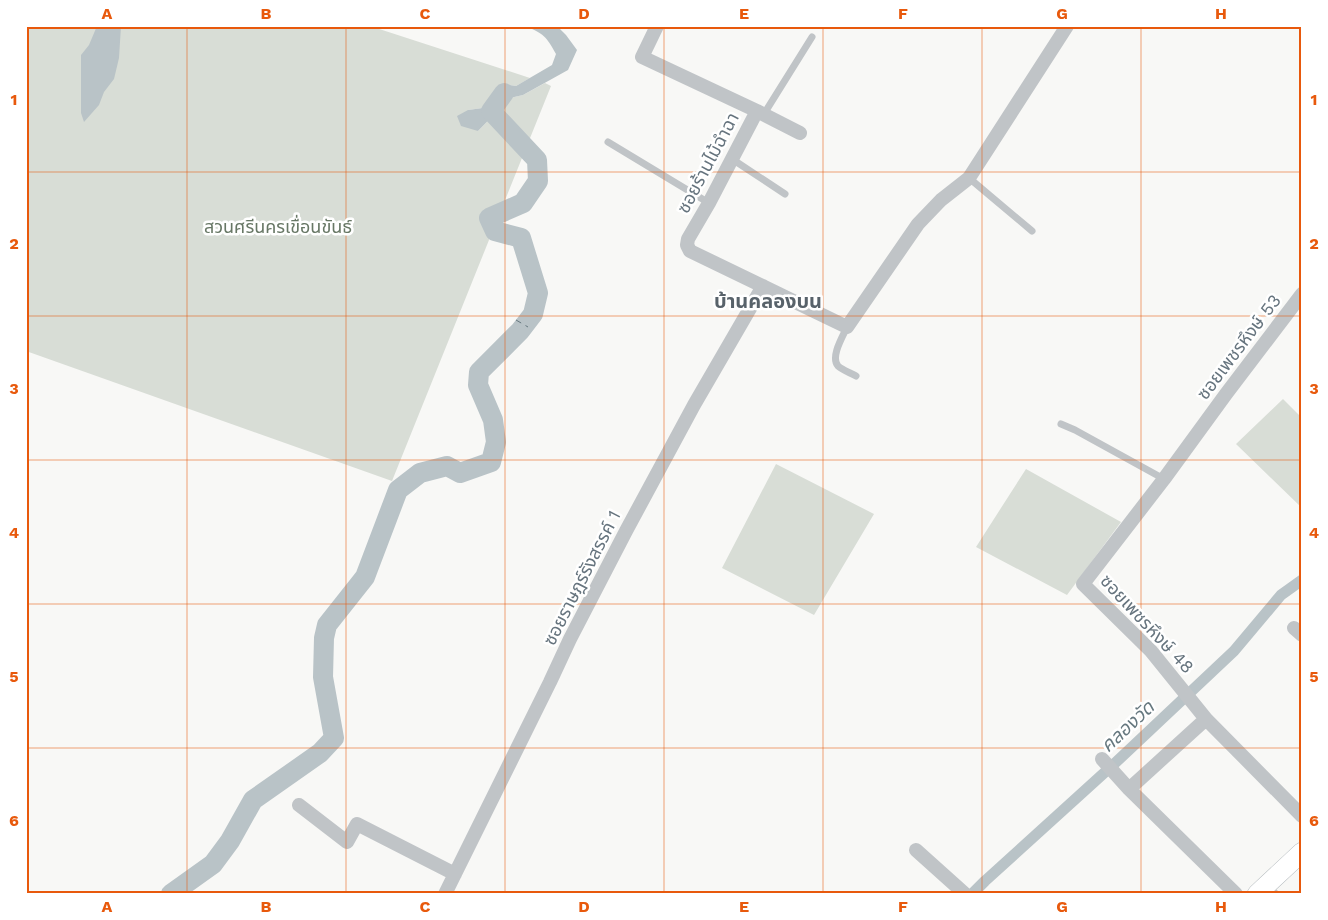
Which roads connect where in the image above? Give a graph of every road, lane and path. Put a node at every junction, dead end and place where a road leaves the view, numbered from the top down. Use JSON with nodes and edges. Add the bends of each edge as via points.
{"nodes":[{"id":1,"x":657,"y":26,"type":"edge"},
{"id":2,"x":1067,"y":26,"type":"edge"},
{"id":3,"x":812,"y":36,"type":"dead end"},
{"id":4,"x":761,"y":113,"type":"junction"},
{"id":5,"x":800,"y":133,"type":"dead end"},
{"id":6,"x":608,"y":142,"type":"dead end"},
{"id":7,"x":732,"y":158,"type":"junction"},
{"id":8,"x":969,"y":178,"type":"junction"},
{"id":9,"x":785,"y":194,"type":"dead end"},
{"id":10,"x":710,"y":203,"type":"junction"},
{"id":11,"x":1032,"y":231,"type":"dead end"},
{"id":12,"x":763,"y":286,"type":"junction"},
{"id":13,"x":1302,"y":294,"type":"edge"},
{"id":14,"x":847,"y":327,"type":"junction"},
{"id":15,"x":856,"y":376,"type":"dead end"},
{"id":16,"x":1206,"y":422,"type":"joint"},
{"id":17,"x":1061,"y":424,"type":"dead end"},
{"id":18,"x":1164,"y":479,"type":"junction"},
{"id":19,"x":1206,"y":719,"type":"junction"},
{"id":20,"x":1102,"y":759,"type":"dead end"},
{"id":21,"x":1128,"y":788,"type":"junction"},
{"id":22,"x":299,"y":805,"type":"dead end"},
{"id":23,"x":1302,"y":816,"type":"edge"},
{"id":24,"x":916,"y":850,"type":"dead end"},
{"id":25,"x":1302,"y":852,"type":"edge"},
{"id":26,"x":455,"y":874,"type":"junction"},
{"id":27,"x":961,"y":891,"type":"edge"},
{"id":28,"x":1267,"y":891,"type":"edge"},
{"id":29,"x":445,"y":894,"type":"edge"},
{"id":30,"x":1236,"y":894,"type":"edge"}],
"edges":[{"from":1,"to":4,"type":"street","name":"ซอยร้านไม้ฉำฉา","via":[[642,57]]},
{"from":2,"to":8,"type":"street"},
{"from":3,"to":4,"type":"lane"},
{"from":4,"to":5,"type":"street"},
{"from":4,"to":7,"type":"street","name":"ซอยร้านไม้ฉำฉา"},
{"from":6,"to":10,"type":"lane"},
{"from":7,"to":9,"type":"lane"},
{"from":7,"to":10,"type":"street","name":"ซอยร้านไม้ฉำฉา"},
{"from":8,"to":11,"type":"lane"},
{"from":8,"to":14,"type":"street","via":[[918,224]]},
{"from":10,"to":12,"type":"street","name":"ซอยร้านไม้ฉำฉา","via":[[688,239],[690,251]]},
{"from":12,"to":14,"type":"street"},
{"from":12,"to":26,"type":"street","name":"ซอยราษฎร์รังสรรค์ 1","via":[[622,539]]},
{"from":13,"to":16,"type":"street","name":"ซอยเพชรหึงษ์ 53"},
{"from":14,"to":15,"type":"lane","via":[[835,359],[838,366]]},
{"from":16,"to":18,"type":"street","name":"ซอยเพชรหึงษ์ 48"},
{"from":17,"to":18,"type":"lane"},
{"from":18,"to":19,"type":"street","name":"ซอยเพชรหึงษ์ 48","via":[[1083,584],[1151,651]]},
{"from":19,"to":21,"type":"street"},
{"from":19,"to":23,"type":"street","name":"ซอยเพชรหึงษ์ 48"},
{"from":20,"to":21,"type":"street"},
{"from":21,"to":30,"type":"street"},
{"from":22,"to":26,"type":"street","via":[[347,842],[357,824]]},
{"from":24,"to":27,"type":"street"},
{"from":25,"to":28,"type":"main road"},
{"from":26,"to":29,"type":"street","name":"ซอยราษฎร์รังสรรค์ 1"}]}
